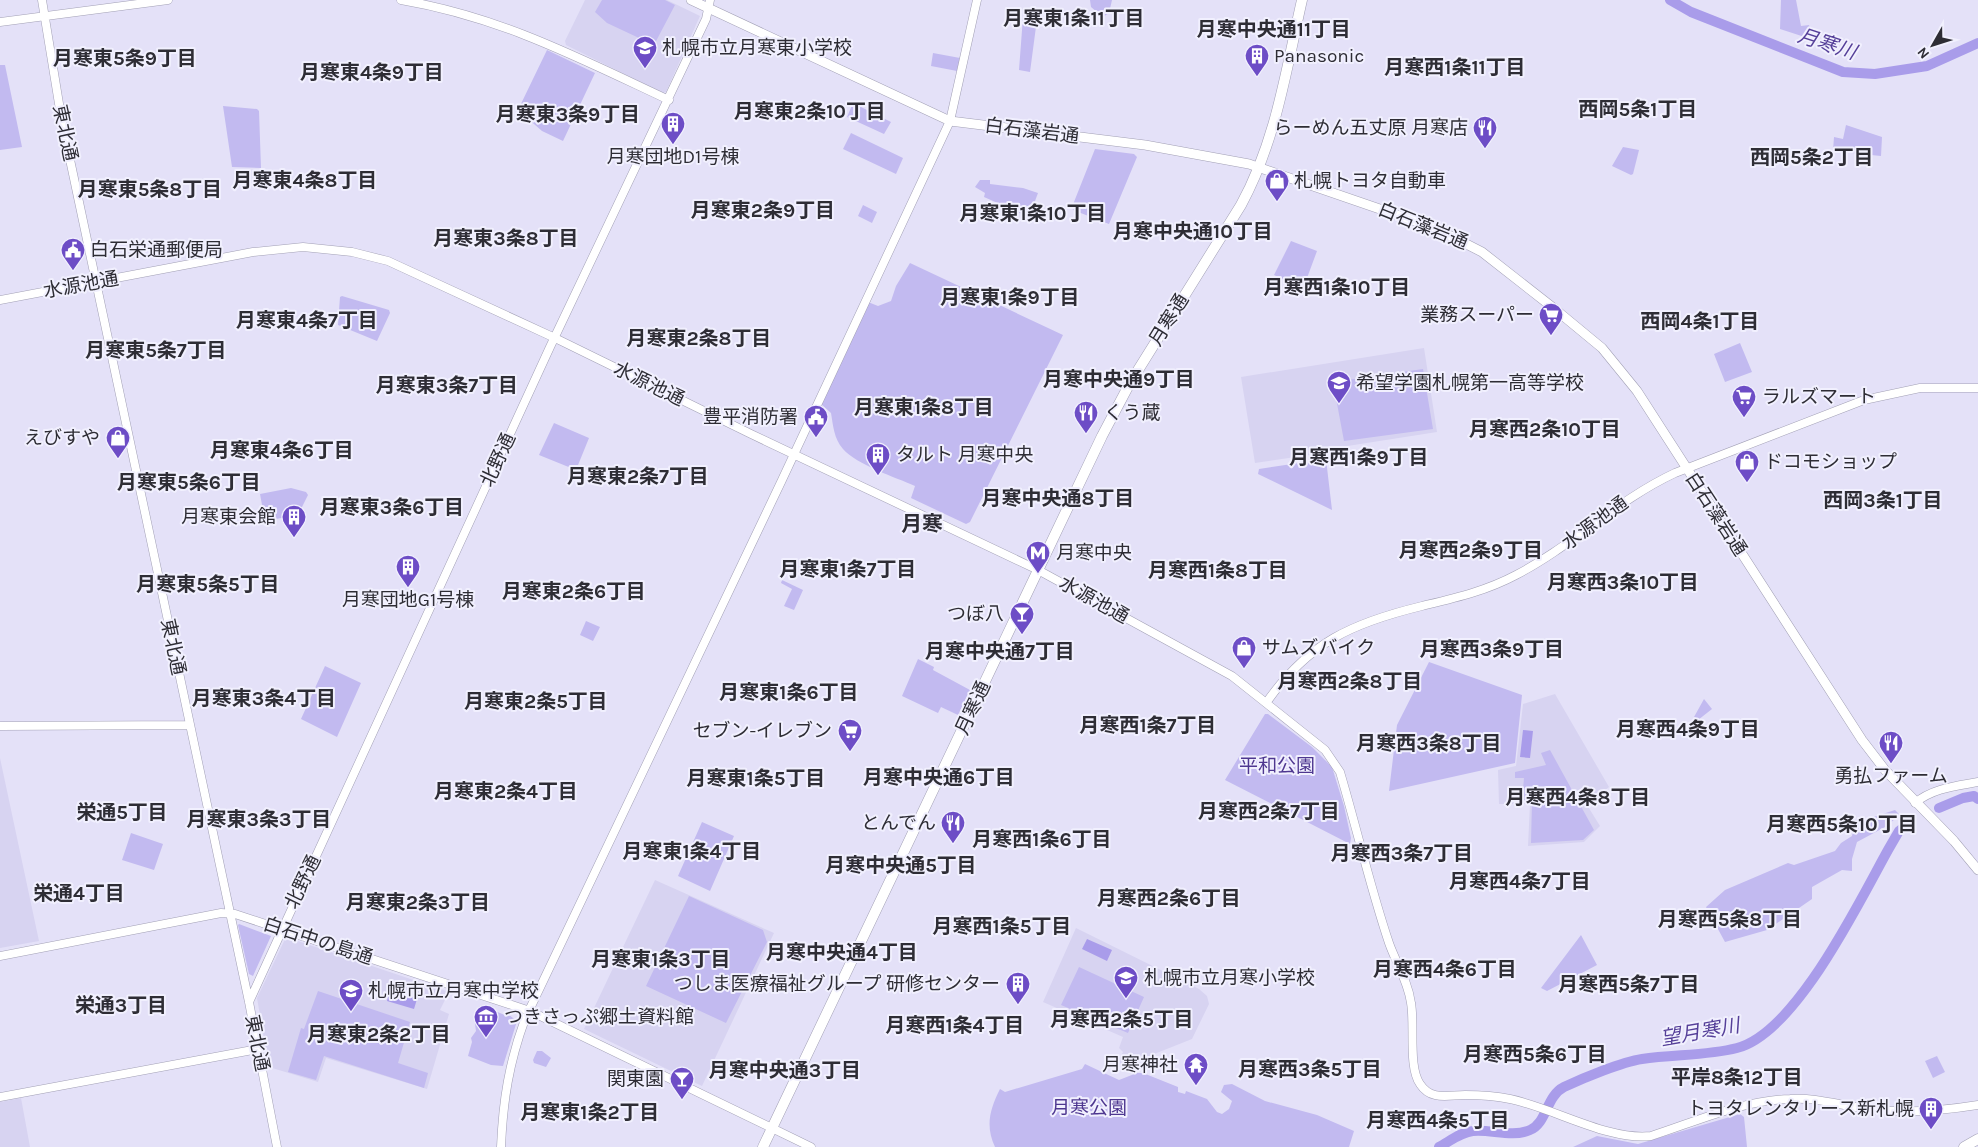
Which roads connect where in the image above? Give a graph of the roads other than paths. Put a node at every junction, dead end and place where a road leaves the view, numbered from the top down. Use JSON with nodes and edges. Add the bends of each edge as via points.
{"nodes":[{"id":1,"x":42,"y":0,"type":"edge"},
{"id":2,"x":168,"y":0,"type":"edge"},
{"id":3,"x":401,"y":0,"type":"edge"},
{"id":4,"x":690,"y":0,"type":"edge"},
{"id":5,"x":977,"y":0,"type":"edge"},
{"id":6,"x":1302,"y":0,"type":"edge"},
{"id":7,"x":710,"y":4,"type":"edge"},
{"id":8,"x":45,"y":18,"type":"junction"},
{"id":9,"x":0,"y":22,"type":"edge"},
{"id":10,"x":669,"y":100,"type":"junction"},
{"id":11,"x":950,"y":121,"type":"junction"},
{"id":12,"x":1260,"y":167,"type":"junction"},
{"id":13,"x":96,"y":282,"type":"junction"},
{"id":14,"x":0,"y":300,"type":"edge"},
{"id":15,"x":555,"y":338,"type":"junction"},
{"id":16,"x":1978,"y":388,"type":"edge"},
{"id":17,"x":794,"y":454,"type":"junction"},
{"id":18,"x":1686,"y":468,"type":"junction"},
{"id":19,"x":1038,"y":570,"type":"junction"},
{"id":20,"x":1266,"y":703,"type":"junction"},
{"id":21,"x":190,"y":724,"type":"junction"},
{"id":22,"x":0,"y":726,"type":"edge"},
{"id":23,"x":1978,"y":782,"type":"edge"},
{"id":24,"x":1915,"y":803,"type":"junction"},
{"id":25,"x":1978,"y":870,"type":"edge"},
{"id":26,"x":228,"y":913,"type":"junction"},
{"id":27,"x":281,"y":928,"type":"junction"},
{"id":28,"x":3,"y":956,"type":"edge"},
{"id":29,"x":249,"y":1002,"type":"junction"},
{"id":30,"x":530,"y":1011,"type":"junction"},
{"id":31,"x":258,"y":1049,"type":"junction"},
{"id":32,"x":0,"y":1097,"type":"edge"},
{"id":33,"x":1978,"y":1105,"type":"edge"},
{"id":34,"x":772,"y":1128,"type":"junction"},
{"id":35,"x":1978,"y":1139,"type":"edge"},
{"id":36,"x":277,"y":1147,"type":"edge"},
{"id":37,"x":501,"y":1147,"type":"edge"},
{"id":38,"x":763,"y":1147,"type":"edge"},
{"id":39,"x":811,"y":1147,"type":"edge"},
{"id":40,"x":1964,"y":1147,"type":"edge"}],
"edges":[{"from":1,"to":8,"type":"street","name":"東北通"},
{"from":2,"to":8,"type":"street"},
{"from":3,"to":10,"type":"street","via":[[463,13],[522,32]]},
{"from":4,"to":7,"type":"main road","name":"白石藻岩通"},
{"from":5,"to":11,"type":"street"},
{"from":6,"to":12,"type":"main road","name":"月寒通","via":[[1274,126]]},
{"from":7,"to":10,"type":"street","name":"北野通"},
{"from":7,"to":11,"type":"main road","name":"白石藻岩通"},
{"from":8,"to":9,"type":"street"},
{"from":8,"to":13,"type":"street","name":"東北通","via":[[56,89]]},
{"from":10,"to":15,"type":"street","name":"北野通"},
{"from":11,"to":12,"type":"main road","name":"白石藻岩通","via":[[1145,145]]},
{"from":11,"to":17,"type":"street"},
{"from":12,"to":18,"type":"main road","name":"白石藻岩通","via":[[1435,228],[1482,252],[1602,348],[1637,391]]},
{"from":12,"to":19,"type":"main road","name":"月寒通","via":[[1130,383]]},
{"from":13,"to":14,"type":"street","name":"水源池通"},
{"from":13,"to":15,"type":"street","name":"水源池通","via":[[253,252],[302,247],[345,251],[404,268]]},
{"from":13,"to":21,"type":"street","name":"東北通"},
{"from":15,"to":17,"type":"street","name":"水源池通"},
{"from":15,"to":27,"type":"street","name":"北野通"},
{"from":16,"to":18,"type":"street","name":"水源池通","via":[[1932,387],[1894,392]]},
{"from":17,"to":19,"type":"street","name":"水源池通"},
{"from":17,"to":30,"type":"street"},
{"from":18,"to":20,"type":"street","name":"水源池通","via":[[1651,484],[1559,550],[1496,585],[1394,613],[1335,636],[1305,657]]},
{"from":18,"to":24,"type":"main road","name":"白石藻岩通","via":[[1846,718]]},
{"from":19,"to":20,"type":"street","name":"水源池通","via":[[1232,676]]},
{"from":19,"to":34,"type":"main road","name":"月寒通"},
{"from":20,"to":33,"type":"street","via":[[1325,750],[1340,772],[1390,943],[1412,1004],[1415,1076],[1430,1094],[1509,1099],[1638,1138],[1788,1098],[1910,1112],[1935,1112]]},
{"from":21,"to":22,"type":"street"},
{"from":21,"to":26,"type":"street","name":"東北通"},
{"from":23,"to":24,"type":"street","via":[[1944,789]]},
{"from":24,"to":25,"type":"main road","name":"白石藻岩通"},
{"from":26,"to":27,"type":"street","name":"白石中の島通"},
{"from":26,"to":28,"type":"street","name":"白石中の島通"},
{"from":26,"to":29,"type":"street","name":"東北通"},
{"from":27,"to":29,"type":"street","name":"北野通"},
{"from":27,"to":30,"type":"street","name":"白石中の島通"},
{"from":29,"to":31,"type":"street","name":"東北通"},
{"from":30,"to":34,"type":"street","name":"白石中の島通"},
{"from":30,"to":37,"type":"street","via":[[512,1053],[503,1101]]},
{"from":31,"to":32,"type":"street"},
{"from":31,"to":36,"type":"street","name":"東北通"},
{"from":34,"to":38,"type":"main road","name":"月寒通"},
{"from":34,"to":39,"type":"street","name":"白石中の島通"},
{"from":35,"to":40,"type":"main road"}]}
